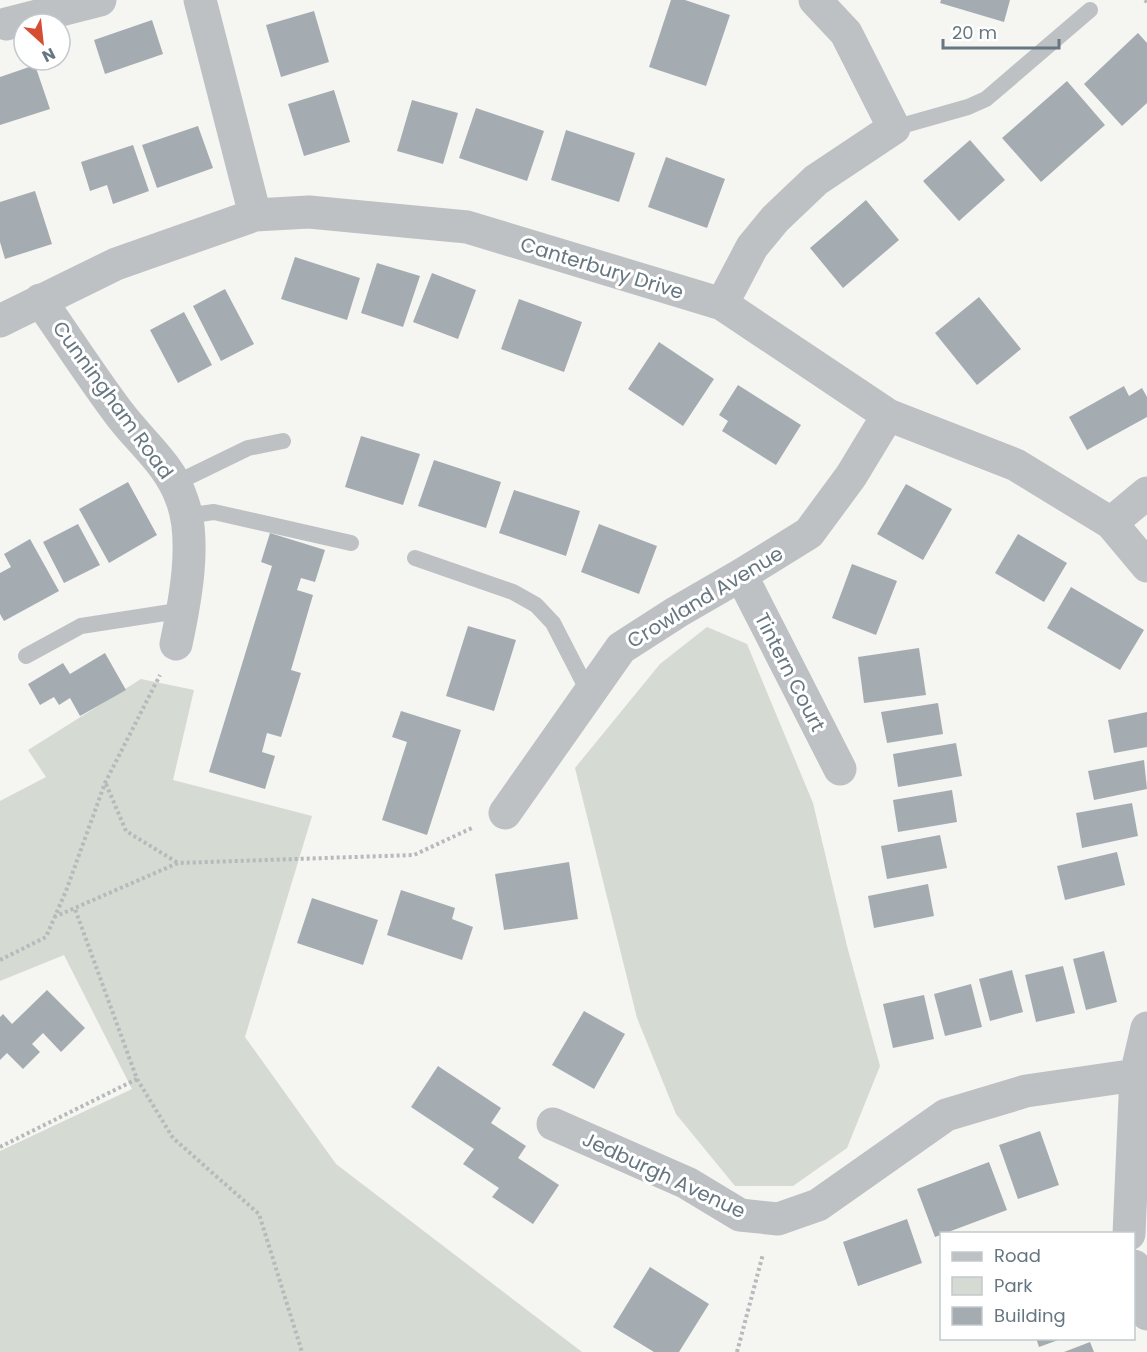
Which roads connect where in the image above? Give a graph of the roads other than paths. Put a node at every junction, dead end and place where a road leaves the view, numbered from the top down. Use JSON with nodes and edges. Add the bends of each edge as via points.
{"nodes":[{"id":1,"x":100,"y":0,"type":"edge"},
{"id":2,"x":200,"y":0,"type":"edge"},
{"id":3,"x":815,"y":0,"type":"edge"},
{"id":4,"x":1089,"y":10,"type":"dead end"},
{"id":5,"x":6,"y":24,"type":"dead end"},
{"id":6,"x":894,"y":128,"type":"junction"},
{"id":7,"x":255,"y":215,"type":"junction"},
{"id":8,"x":40,"y":300,"type":"junction"},
{"id":9,"x":722,"y":304,"type":"junction"},
{"id":10,"x":0,"y":321,"type":"edge"},
{"id":11,"x":888,"y":415,"type":"junction"},
{"id":12,"x":283,"y":441,"type":"dead end"},
{"id":13,"x":174,"y":484,"type":"junction"},
{"id":14,"x":1147,"y":493,"type":"edge"},
{"id":15,"x":185,"y":516,"type":"junction"},
{"id":16,"x":1112,"y":523,"type":"junction"},
{"id":17,"x":351,"y":543,"type":"dead end"},
{"id":18,"x":415,"y":558,"type":"dead end"},
{"id":19,"x":1147,"y":567,"type":"edge"},
{"id":20,"x":741,"y":575,"type":"junction"},
{"id":21,"x":184,"y":610,"type":"junction"},
{"id":22,"x":176,"y":644,"type":"road end"},
{"id":23,"x":26,"y":656,"type":"dead end"},
{"id":24,"x":589,"y":693,"type":"junction"},
{"id":25,"x":840,"y":770,"type":"dead end"},
{"id":26,"x":504,"y":813,"type":"road end"},
{"id":27,"x":1147,"y":1028,"type":"edge"},
{"id":28,"x":1136,"y":1075,"type":"junction"},
{"id":29,"x":554,"y":1124,"type":"dead end"},
{"id":30,"x":1129,"y":1232,"type":"edge"},
{"id":31,"x":1139,"y":1274,"type":"edge"},
{"id":32,"x":1147,"y":1314,"type":"edge"}],
"edges":[{"from":1,"to":5,"type":"street"},
{"from":2,"to":7,"type":"street"},
{"from":3,"to":6,"type":"street","via":[[846,33]]},
{"from":4,"to":6,"type":"lane","via":[[986,99]]},
{"from":6,"to":9,"type":"street","via":[[816,180],[775,219],[752,247]]},
{"from":7,"to":8,"type":"street","name":"Canterbury Drive","via":[[116,264]]},
{"from":7,"to":9,"type":"street","name":"Canterbury Drive","via":[[309,212],[467,227]]},
{"from":8,"to":10,"type":"street","name":"Canterbury Drive"},
{"from":8,"to":13,"type":"street","name":"Cunningham Road","via":[[120,414],[165,466]]},
{"from":9,"to":11,"type":"street","name":"Canterbury Drive"},
{"from":11,"to":16,"type":"street","name":"Canterbury Drive","via":[[1016,465]]},
{"from":11,"to":20,"type":"street","name":"Crowland Avenue","via":[[851,476],[809,533]]},
{"from":12,"to":13,"type":"lane","via":[[248,448]]},
{"from":13,"to":15,"type":"street","name":"Cunningham Road","via":[[183,500]]},
{"from":14,"to":16,"type":"street"},
{"from":15,"to":17,"type":"lane","via":[[214,512]]},
{"from":15,"to":21,"type":"street","name":"Cunningham Road","via":[[190,541]]},
{"from":16,"to":19,"type":"street","name":"Canterbury Drive"},
{"from":18,"to":24,"type":"lane","via":[[513,592],[536,605],[553,624]]},
{"from":20,"to":24,"type":"street","name":"Crowland Avenue","via":[[621,648]]},
{"from":20,"to":25,"type":"street","name":"Tintern Court"},
{"from":21,"to":22,"type":"street","name":"Cunningham Road"},
{"from":21,"to":23,"type":"lane","via":[[81,626]]},
{"from":24,"to":26,"type":"street","name":"Crowland Avenue"},
{"from":27,"to":28,"type":"street"},
{"from":28,"to":29,"type":"street","name":"Jedburgh Avenue","via":[[1026,1091],[946,1115],[818,1205],[778,1218],[740,1215],[687,1183]]},
{"from":28,"to":30,"type":"street"},
{"from":31,"to":32,"type":"street"}]}
